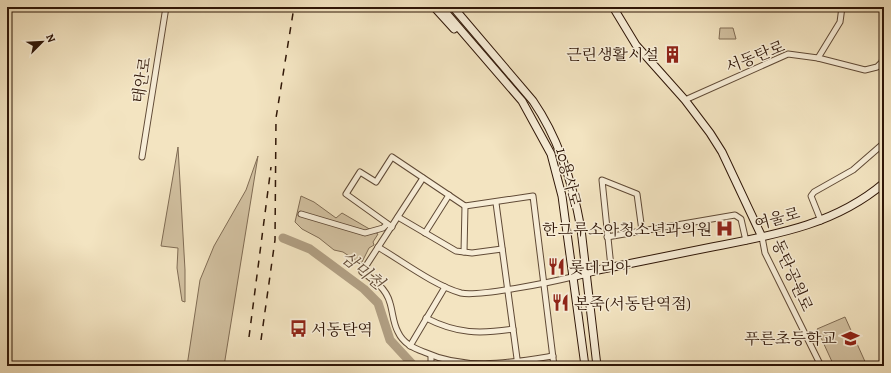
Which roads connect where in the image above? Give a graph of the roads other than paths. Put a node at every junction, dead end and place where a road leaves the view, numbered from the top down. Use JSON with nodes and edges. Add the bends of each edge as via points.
{"nodes":[{"id":1,"x":166,"y":7,"type":"edge"},
{"id":2,"x":434,"y":7,"type":"edge"},
{"id":3,"x":441,"y":7,"type":"edge"},
{"id":4,"x":446,"y":7,"type":"edge"},
{"id":5,"x":453,"y":7,"type":"edge"},
{"id":6,"x":613,"y":7,"type":"edge"},
{"id":7,"x":842,"y":7,"type":"edge"},
{"id":8,"x":486,"y":47,"type":"junction"},
{"id":9,"x":884,"y":51,"type":"edge"},
{"id":10,"x":479,"y":53,"type":"junction"},
{"id":11,"x":818,"y":58,"type":"junction"},
{"id":12,"x":883,"y":63,"type":"edge"},
{"id":13,"x":685,"y":100,"type":"junction"},
{"id":14,"x":884,"y":143,"type":"edge"},
{"id":15,"x":142,"y":157,"type":"dead end"},
{"id":16,"x":423,"y":178,"type":"junction"},
{"id":17,"x":884,"y":183,"type":"edge"},
{"id":18,"x":449,"y":195,"type":"junction"},
{"id":19,"x":496,"y":203,"type":"junction"},
{"id":20,"x":465,"y":206,"type":"junction"},
{"id":21,"x":301,"y":214,"type":"dead end"},
{"id":22,"x":398,"y":217,"type":"junction"},
{"id":23,"x":821,"y":221,"type":"junction"},
{"id":24,"x":390,"y":225,"type":"junction"},
{"id":25,"x":642,"y":231,"type":"junction"},
{"id":26,"x":425,"y":233,"type":"junction"},
{"id":27,"x":607,"y":236,"type":"junction"},
{"id":28,"x":762,"y":237,"type":"junction"},
{"id":29,"x":746,"y":240,"type":"junction"},
{"id":30,"x":378,"y":247,"type":"junction"},
{"id":31,"x":502,"y":249,"type":"junction"},
{"id":32,"x":464,"y":252,"type":"junction"},
{"id":33,"x":611,"y":267,"type":"junction"},
{"id":34,"x":586,"y":273,"type":"junction"},
{"id":35,"x":572,"y":276,"type":"junction"},
{"id":36,"x":543,"y":282,"type":"junction"},
{"id":37,"x":445,"y":287,"type":"junction"},
{"id":38,"x":508,"y":288,"type":"junction"},
{"id":39,"x":426,"y":318,"type":"junction"},
{"id":40,"x":513,"y":329,"type":"junction"},
{"id":41,"x":410,"y":346,"type":"junction"},
{"id":42,"x":431,"y":356,"type":"junction"},
{"id":43,"x":553,"y":356,"type":"junction"},
{"id":44,"x":518,"y":364,"type":"edge"},
{"id":45,"x":431,"y":366,"type":"edge"},
{"id":46,"x":554,"y":366,"type":"edge"},
{"id":47,"x":585,"y":366,"type":"edge"},
{"id":48,"x":598,"y":366,"type":"edge"},
{"id":49,"x":821,"y":366,"type":"edge"}],
"edges":[{"from":1,"to":15,"type":"street","name":"태안로"},
{"from":2,"to":10,"type":"street"},
{"from":3,"to":10,"type":"street","name":"10용사로"},
{"from":4,"to":8,"type":"street","name":"10용사로","via":[[476,40]]},
{"from":5,"to":8,"type":"street","name":"10용사로"},
{"from":6,"to":13,"type":"street","via":[[636,45]]},
{"from":7,"to":11,"type":"street","via":[[840,22]]},
{"from":8,"to":34,"type":"street","name":"10용사로","via":[[533,101],[552,132],[578,208]]},
{"from":9,"to":12,"type":"street"},
{"from":10,"to":35,"type":"street","name":"10용사로","via":[[522,102],[551,154],[562,196]]},
{"from":11,"to":12,"type":"street","name":"서동탄로","via":[[865,70]]},
{"from":11,"to":13,"type":"street","name":"서동탄로","via":[[788,54]]},
{"from":13,"to":28,"type":"street","via":[[722,152]]},
{"from":14,"to":23,"type":"street","via":[[853,170],[814,192],[811,196]]},
{"from":16,"to":18,"type":"street"},
{"from":16,"to":22,"type":"street"},
{"from":16,"to":24,"type":"street","via":[[392,157],[376,182],[360,172],[346,194]]},
{"from":17,"to":23,"type":"street","name":"여울로","via":[[854,206]]},
{"from":18,"to":20,"type":"street"},
{"from":18,"to":26,"type":"street"},
{"from":19,"to":20,"type":"street"},
{"from":19,"to":31,"type":"street"},
{"from":19,"to":36,"type":"street","via":[[533,196]]},
{"from":20,"to":32,"type":"street"},
{"from":21,"to":24,"type":"street","via":[[365,232]]},
{"from":22,"to":24,"type":"street"},
{"from":22,"to":26,"type":"street"},
{"from":23,"to":28,"type":"street","name":"여울로"},
{"from":24,"to":30,"type":"street"},
{"from":25,"to":27,"type":"street"},
{"from":25,"to":27,"type":"street","via":[[638,194],[602,180]]},
{"from":25,"to":29,"type":"street","via":[[734,215],[741,219]]},
{"from":26,"to":32,"type":"street"},
{"from":27,"to":33,"type":"street"},
{"from":28,"to":29,"type":"street","name":"여울로"},
{"from":28,"to":49,"type":"street","name":"동탄공원로","via":[[765,253]]},
{"from":29,"to":33,"type":"street","name":"여울로"},
{"from":30,"to":37,"type":"street"},
{"from":30,"to":41,"type":"street","via":[[362,272],[383,288],[391,304],[397,332]]},
{"from":31,"to":32,"type":"street"},
{"from":31,"to":38,"type":"street"},
{"from":33,"to":34,"type":"street","name":"여울로"},
{"from":34,"to":35,"type":"street","name":"여울로"},
{"from":34,"to":48,"type":"street","name":"10용사로"},
{"from":35,"to":36,"type":"street"},
{"from":35,"to":47,"type":"street","name":"10용사로"},
{"from":36,"to":38,"type":"street"},
{"from":36,"to":43,"type":"street"},
{"from":37,"to":38,"type":"street","via":[[470,294]]},
{"from":37,"to":39,"type":"street"},
{"from":38,"to":40,"type":"street"},
{"from":39,"to":40,"type":"street","via":[[437,324],[484,333]]},
{"from":39,"to":41,"type":"street"},
{"from":40,"to":44,"type":"street"},
{"from":41,"to":42,"type":"street"},
{"from":42,"to":44,"type":"street","via":[[457,363]]},
{"from":42,"to":45,"type":"street"},
{"from":43,"to":44,"type":"street"},
{"from":43,"to":46,"type":"street"}]}
